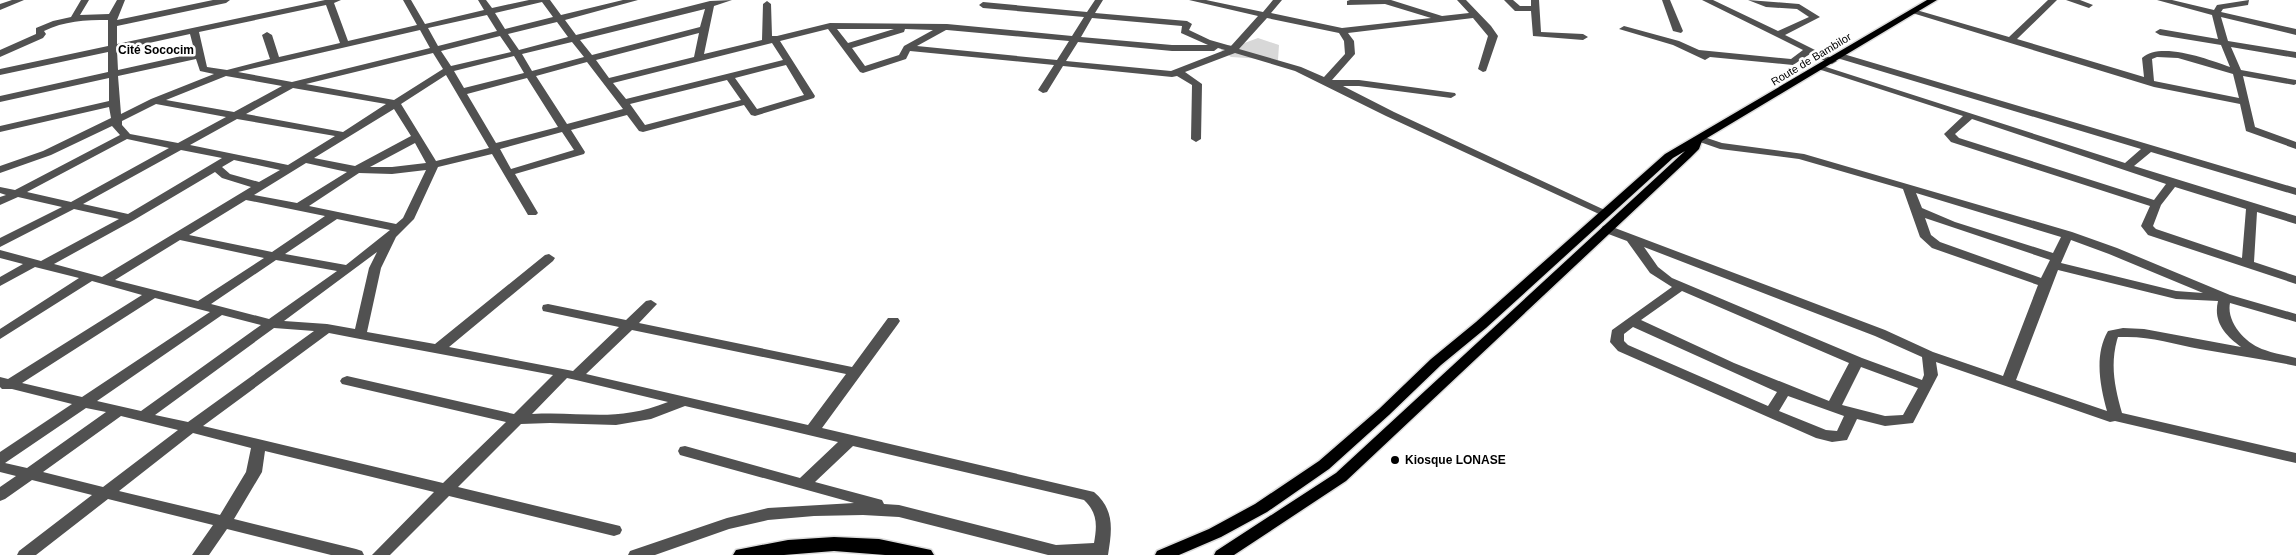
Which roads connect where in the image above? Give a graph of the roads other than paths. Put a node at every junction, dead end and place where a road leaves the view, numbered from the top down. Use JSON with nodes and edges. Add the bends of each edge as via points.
{"nodes":[{"id":1,"x":20,"y":0,"type":"edge"},
{"id":2,"x":86,"y":0,"type":"edge"},
{"id":3,"x":120,"y":0,"type":"edge"},
{"id":4,"x":226,"y":0,"type":"edge"},
{"id":5,"x":296,"y":0,"type":"edge"},
{"id":6,"x":407,"y":0,"type":"edge"},
{"id":7,"x":482,"y":0,"type":"edge"},
{"id":8,"x":540,"y":0,"type":"edge"},
{"id":9,"x":544,"y":0,"type":"edge"},
{"id":10,"x":634,"y":0,"type":"edge"},
{"id":11,"x":679,"y":0,"type":"edge"},
{"id":12,"x":728,"y":0,"type":"edge"},
{"id":13,"x":1099,"y":0,"type":"edge"},
{"id":14,"x":1193,"y":0,"type":"edge"},
{"id":15,"x":1278,"y":0,"type":"edge"},
{"id":16,"x":1461,"y":0,"type":"edge"},
{"id":17,"x":1508,"y":0,"type":"edge"},
{"id":18,"x":1666,"y":0,"type":"edge"},
{"id":19,"x":1706,"y":0,"type":"edge"},
{"id":20,"x":1752,"y":0,"type":"edge"},
{"id":21,"x":1933,"y":0,"type":"edge"},
{"id":22,"x":2053,"y":0,"type":"edge"},
{"id":23,"x":2070,"y":0,"type":"edge"},
{"id":24,"x":2163,"y":0,"type":"edge"},
{"id":25,"x":2245,"y":0,"type":"edge"},
{"id":26,"x":329,"y":2,"type":"edge"},
{"id":27,"x":1211,"y":2,"type":"edge"},
{"id":28,"x":1775,"y":2,"type":"edge"},
{"id":29,"x":1350,"y":3,"type":"dead end"},
{"id":30,"x":710,"y":4,"type":"junction"},
{"id":31,"x":767,"y":4,"type":"dead end"},
{"id":32,"x":1534,"y":4,"type":"edge"},
{"id":33,"x":3,"y":5,"type":"edge"},
{"id":34,"x":984,"y":5,"type":"dead end"},
{"id":35,"x":2089,"y":5,"type":"dead end"},
{"id":36,"x":489,"y":12,"type":"junction"},
{"id":37,"x":1913,"y":12,"type":"junction"},
{"id":38,"x":675,"y":13,"type":"junction"},
{"id":39,"x":2216,"y":13,"type":"junction"},
{"id":40,"x":1263,"y":14,"type":"junction"},
{"id":41,"x":1090,"y":15,"type":"junction"},
{"id":42,"x":1476,"y":15,"type":"junction"},
{"id":43,"x":75,"y":18,"type":"junction"},
{"id":44,"x":558,"y":18,"type":"junction"},
{"id":45,"x":1442,"y":18,"type":"junction"},
{"id":46,"x":112,"y":20,"type":"junction"},
{"id":47,"x":830,"y":26,"type":"junction"},
{"id":48,"x":914,"y":26,"type":"junction"},
{"id":49,"x":423,"y":27,"type":"junction"},
{"id":50,"x":947,"y":27,"type":"junction"},
{"id":51,"x":704,"y":29,"type":"junction"},
{"id":52,"x":1624,"y":29,"type":"dead end"},
{"id":53,"x":194,"y":31,"type":"junction"},
{"id":54,"x":1342,"y":31,"type":"junction"},
{"id":55,"x":1678,"y":31,"type":"dead end"},
{"id":56,"x":502,"y":32,"type":"junction"},
{"id":57,"x":2160,"y":32,"type":"dead end"},
{"id":58,"x":2296,"y":32,"type":"edge"},
{"id":59,"x":267,"y":35,"type":"dead end"},
{"id":60,"x":1778,"y":35,"type":"junction"},
{"id":61,"x":1582,"y":37,"type":"dead end"},
{"id":62,"x":574,"y":38,"type":"junction"},
{"id":63,"x":770,"y":39,"type":"junction"},
{"id":64,"x":1075,"y":39,"type":"junction"},
{"id":65,"x":2011,"y":40,"type":"junction"},
{"id":66,"x":2223,"y":43,"type":"junction"},
{"id":67,"x":345,"y":45,"type":"junction"},
{"id":68,"x":846,"y":47,"type":"junction"},
{"id":69,"x":113,"y":48,"type":"junction"},
{"id":70,"x":435,"y":48,"type":"junction"},
{"id":71,"x":908,"y":48,"type":"junction"},
{"id":72,"x":1809,"y":50,"type":"junction"},
{"id":73,"x":1232,"y":51,"type":"junction"},
{"id":74,"x":516,"y":53,"type":"junction"},
{"id":75,"x":1697,"y":53,"type":"junction"},
{"id":76,"x":0,"y":54,"type":"edge"},
{"id":77,"x":199,"y":55,"type":"junction"},
{"id":78,"x":2296,"y":55,"type":"edge"},
{"id":79,"x":588,"y":58,"type":"junction"},
{"id":80,"x":698,"y":58,"type":"junction"},
{"id":81,"x":1836,"y":58,"type":"junction"},
{"id":82,"x":275,"y":61,"type":"junction"},
{"id":83,"x":788,"y":62,"type":"junction"},
{"id":84,"x":1714,"y":62,"type":"dead end"},
{"id":85,"x":1060,"y":63,"type":"junction"},
{"id":86,"x":1820,"y":68,"type":"junction"},
{"id":87,"x":1483,"y":69,"type":"dead end"},
{"id":88,"x":448,"y":70,"type":"junction"},
{"id":89,"x":0,"y":72,"type":"edge"},
{"id":90,"x":1178,"y":72,"type":"junction"},
{"id":91,"x":2237,"y":72,"type":"junction"},
{"id":92,"x":225,"y":73,"type":"junction"},
{"id":93,"x":113,"y":74,"type":"junction"},
{"id":94,"x":529,"y":74,"type":"junction"},
{"id":95,"x":729,"y":76,"type":"junction"},
{"id":96,"x":607,"y":82,"type":"junction"},
{"id":97,"x":1328,"y":82,"type":"junction"},
{"id":98,"x":2294,"y":82,"type":"dead end"},
{"id":99,"x":2150,"y":83,"type":"junction"},
{"id":100,"x":291,"y":85,"type":"junction"},
{"id":101,"x":1043,"y":90,"type":"dead end"},
{"id":102,"x":461,"y":92,"type":"junction"},
{"id":103,"x":1451,"y":95,"type":"dead end"},
{"id":104,"x":0,"y":99,"type":"edge"},
{"id":105,"x":154,"y":101,"type":"junction"},
{"id":106,"x":747,"y":102,"type":"junction"},
{"id":107,"x":2245,"y":102,"type":"junction"},
{"id":108,"x":114,"y":103,"type":"junction"},
{"id":109,"x":395,"y":103,"type":"junction"},
{"id":110,"x":626,"y":107,"type":"junction"},
{"id":111,"x":1970,"y":115,"type":"junction"},
{"id":112,"x":236,"y":116,"type":"junction"},
{"id":113,"x":116,"y":119,"type":"junction"},
{"id":114,"x":564,"y":128,"type":"junction"},
{"id":115,"x":0,"y":129,"type":"edge"},
{"id":116,"x":345,"y":135,"type":"junction"},
{"id":117,"x":126,"y":136,"type":"junction"},
{"id":118,"x":418,"y":137,"type":"junction"},
{"id":119,"x":1196,"y":139,"type":"dead end"},
{"id":120,"x":1699,"y":140,"type":"junction"},
{"id":121,"x":178,"y":146,"type":"junction"},
{"id":122,"x":2296,"y":146,"type":"edge"},
{"id":123,"x":2148,"y":148,"type":"junction"},
{"id":124,"x":494,"y":149,"type":"junction"},
{"id":125,"x":47,"y":153,"type":"junction"},
{"id":126,"x":232,"y":157,"type":"junction"},
{"id":127,"x":82,"y":159,"type":"junction"},
{"id":128,"x":303,"y":159,"type":"junction"},
{"id":129,"x":433,"y":166,"type":"junction"},
{"id":130,"x":215,"y":167,"type":"junction"},
{"id":131,"x":2127,"y":167,"type":"junction"},
{"id":132,"x":289,"y":168,"type":"junction"},
{"id":133,"x":0,"y":170,"type":"edge"},
{"id":134,"x":357,"y":170,"type":"junction"},
{"id":135,"x":508,"y":173,"type":"junction"},
{"id":136,"x":2173,"y":183,"type":"junction"},
{"id":137,"x":259,"y":186,"type":"junction"},
{"id":138,"x":1908,"y":187,"type":"junction"},
{"id":139,"x":0,"y":190,"type":"edge"},
{"id":140,"x":2296,"y":192,"type":"edge"},
{"id":141,"x":16,"y":194,"type":"junction"},
{"id":142,"x":244,"y":196,"type":"junction"},
{"id":143,"x":0,"y":202,"type":"edge"},
{"id":144,"x":2156,"y":204,"type":"junction"},
{"id":145,"x":72,"y":206,"type":"junction"},
{"id":146,"x":2252,"y":206,"type":"junction"},
{"id":147,"x":298,"y":207,"type":"junction"},
{"id":148,"x":1917,"y":210,"type":"junction"},
{"id":149,"x":1603,"y":212,"type":"junction"},
{"id":150,"x":532,"y":213,"type":"dead end"},
{"id":151,"x":335,"y":215,"type":"junction"},
{"id":152,"x":130,"y":218,"type":"junction"},
{"id":153,"x":2296,"y":220,"type":"edge"},
{"id":154,"x":1606,"y":229,"type":"junction"},
{"id":155,"x":395,"y":231,"type":"junction"},
{"id":156,"x":2068,"y":235,"type":"junction"},
{"id":157,"x":178,"y":236,"type":"junction"},
{"id":158,"x":1632,"y":239,"type":"junction"},
{"id":159,"x":0,"y":243,"type":"edge"},
{"id":160,"x":0,"y":254,"type":"edge"},
{"id":161,"x":274,"y":256,"type":"junction"},
{"id":162,"x":549,"y":258,"type":"dead end"},
{"id":163,"x":2054,"y":261,"type":"junction"},
{"id":164,"x":38,"y":264,"type":"junction"},
{"id":165,"x":2248,"y":264,"type":"junction"},
{"id":166,"x":348,"y":269,"type":"junction"},
{"id":167,"x":97,"y":279,"type":"junction"},
{"id":168,"x":2296,"y":280,"type":"edge"},
{"id":169,"x":0,"y":282,"type":"edge"},
{"id":170,"x":2045,"y":283,"type":"junction"},
{"id":171,"x":1680,"y":287,"type":"junction"},
{"id":172,"x":152,"y":294,"type":"junction"},
{"id":173,"x":2225,"y":298,"type":"junction"},
{"id":174,"x":651,"y":304,"type":"dead end"},
{"id":175,"x":200,"y":306,"type":"junction"},
{"id":176,"x":548,"y":308,"type":"dead end"},
{"id":177,"x":220,"y":311,"type":"junction"},
{"id":178,"x":2296,"y":318,"type":"edge"},
{"id":179,"x":893,"y":321,"type":"dead end"},
{"id":180,"x":1632,"y":321,"type":"junction"},
{"id":181,"x":271,"y":324,"type":"junction"},
{"id":182,"x":629,"y":325,"type":"junction"},
{"id":183,"x":327,"y":328,"type":"junction"},
{"id":184,"x":0,"y":335,"type":"edge"},
{"id":185,"x":360,"y":335,"type":"junction"},
{"id":186,"x":438,"y":349,"type":"junction"},
{"id":187,"x":2258,"y":353,"type":"junction"},
{"id":188,"x":1928,"y":354,"type":"junction"},
{"id":189,"x":1858,"y":361,"type":"junction"},
{"id":190,"x":2296,"y":362,"type":"edge"},
{"id":191,"x":856,"y":372,"type":"junction"},
{"id":192,"x":570,"y":375,"type":"junction"},
{"id":193,"x":347,"y":381,"type":"dead end"},
{"id":194,"x":2008,"y":382,"type":"junction"},
{"id":195,"x":3,"y":386,"type":"edge"},
{"id":196,"x":1926,"y":386,"type":"junction"},
{"id":197,"x":1786,"y":389,"type":"junction"},
{"id":198,"x":684,"y":401,"type":"junction"},
{"id":199,"x":83,"y":402,"type":"junction"},
{"id":200,"x":1833,"y":408,"type":"junction"},
{"id":201,"x":118,"y":411,"type":"junction"},
{"id":202,"x":1771,"y":412,"type":"junction"},
{"id":203,"x":1852,"y":414,"type":"junction"},
{"id":204,"x":2115,"y":416,"type":"junction"},
{"id":205,"x":142,"y":417,"type":"junction"},
{"id":206,"x":517,"y":420,"type":"junction"},
{"id":207,"x":190,"y":428,"type":"junction"},
{"id":208,"x":812,"y":431,"type":"junction"},
{"id":209,"x":850,"y":440,"type":"junction"},
{"id":210,"x":259,"y":444,"type":"junction"},
{"id":211,"x":686,"y":451,"type":"dead end"},
{"id":212,"x":2296,"y":458,"type":"edge"},
{"id":213,"x":0,"y":459,"type":"edge"},
{"id":214,"x":0,"y":467,"type":"edge"},
{"id":215,"x":29,"y":474,"type":"junction"},
{"id":216,"x":804,"y":483,"type":"junction"},
{"id":217,"x":446,"y":489,"type":"junction"},
{"id":218,"x":106,"y":493,"type":"junction"},
{"id":219,"x":0,"y":495,"type":"edge"},
{"id":220,"x":899,"y":511,"type":"junction"},
{"id":221,"x":224,"y":522,"type":"junction"},
{"id":222,"x":614,"y":530,"type":"dead end"},
{"id":223,"x":1100,"y":552,"type":"edge"},
{"id":224,"x":24,"y":555,"type":"edge"},
{"id":225,"x":200,"y":555,"type":"edge"},
{"id":226,"x":356,"y":555,"type":"edge"},
{"id":227,"x":380,"y":555,"type":"edge"},
{"id":228,"x":636,"y":555,"type":"edge"},
{"id":229,"x":743,"y":555,"type":"edge"},
{"id":230,"x":924,"y":555,"type":"edge"},
{"id":231,"x":1163,"y":555,"type":"edge"},
{"id":232,"x":1222,"y":555,"type":"edge"}],
"edges":[{"from":1,"to":33,"type":"street"},
{"from":2,"to":43,"type":"street"},
{"from":3,"to":46,"type":"street"},
{"from":4,"to":46,"type":"street"},
{"from":5,"to":26,"type":"street"},
{"from":6,"to":49,"type":"street"},
{"from":7,"to":36,"type":"street"},
{"from":8,"to":36,"type":"street"},
{"from":9,"to":44,"type":"street"},
{"from":10,"to":44,"type":"street"},
{"from":11,"to":38,"type":"street"},
{"from":12,"to":30,"type":"street"},
{"from":13,"to":41,"type":"street"},
{"from":14,"to":27,"type":"street"},
{"from":15,"to":40,"type":"street"},
{"from":16,"to":42,"type":"street"},
{"from":17,"to":32,"type":"street","via":[[1518,9]]},
{"from":18,"to":55,"type":"street"},
{"from":19,"to":60,"type":"street"},
{"from":20,"to":28,"type":"street"},
{"from":21,"to":37,"type":"main road","name":"Route de Bambilor"},
{"from":22,"to":65,"type":"street"},
{"from":23,"to":35,"type":"street"},
{"from":24,"to":39,"type":"street"},
{"from":25,"to":39,"type":"street","via":[[2245,3],[2220,7]]},
{"from":26,"to":53,"type":"street"},
{"from":26,"to":67,"type":"street"},
{"from":27,"to":40,"type":"street"},
{"from":28,"to":60,"type":"street","via":[[1799,7],[1816,17]]},
{"from":29,"to":45,"type":"street","via":[[1385,1]]},
{"from":30,"to":38,"type":"street"},
{"from":30,"to":51,"type":"street"},
{"from":31,"to":63,"type":"street"},
{"from":32,"to":61,"type":"street","via":[[1536,34]]},
{"from":34,"to":41,"type":"street"},
{"from":36,"to":49,"type":"street"},
{"from":36,"to":56,"type":"street"},
{"from":37,"to":65,"type":"street"},
{"from":37,"to":81,"type":"main road","name":"Route de Bambilor"},
{"from":38,"to":62,"type":"street"},
{"from":39,"to":58,"type":"street"},
{"from":39,"to":66,"type":"street"},
{"from":40,"to":54,"type":"street"},
{"from":40,"to":73,"type":"street"},
{"from":41,"to":64,"type":"street"},
{"from":41,"to":73,"type":"street","via":[[1187,24],[1184,31]]},
{"from":42,"to":45,"type":"street"},
{"from":42,"to":87,"type":"street","via":[[1493,36]]},
{"from":43,"to":46,"type":"street"},
{"from":43,"to":76,"type":"street","via":[[41,29],[40,36]]},
{"from":44,"to":56,"type":"street"},
{"from":44,"to":62,"type":"street"},
{"from":45,"to":54,"type":"street"},
{"from":46,"to":69,"type":"street"},
{"from":47,"to":48,"type":"street"},
{"from":47,"to":63,"type":"street"},
{"from":47,"to":68,"type":"street"},
{"from":48,"to":50,"type":"street"},
{"from":48,"to":68,"type":"street"},
{"from":49,"to":67,"type":"street"},
{"from":49,"to":70,"type":"street"},
{"from":50,"to":64,"type":"street"},
{"from":50,"to":71,"type":"street"},
{"from":51,"to":79,"type":"street"},
{"from":51,"to":80,"type":"street"},
{"from":52,"to":75,"type":"street","via":[[1676,43]]},
{"from":53,"to":69,"type":"street"},
{"from":53,"to":77,"type":"street"},
{"from":54,"to":97,"type":"street","via":[[1349,41],[1350,54]]},
{"from":56,"to":70,"type":"street"},
{"from":56,"to":74,"type":"street"},
{"from":57,"to":66,"type":"street"},
{"from":59,"to":82,"type":"street"},
{"from":60,"to":72,"type":"street"},
{"from":62,"to":74,"type":"street"},
{"from":62,"to":79,"type":"street"},
{"from":63,"to":80,"type":"street"},
{"from":63,"to":83,"type":"street"},
{"from":64,"to":73,"type":"street"},
{"from":64,"to":85,"type":"street"},
{"from":65,"to":99,"type":"street"},
{"from":66,"to":78,"type":"street"},
{"from":66,"to":91,"type":"street"},
{"from":67,"to":82,"type":"street"},
{"from":68,"to":71,"type":"street","via":[[863,70],[902,56]]},
{"from":69,"to":89,"type":"street"},
{"from":69,"to":93,"type":"street"},
{"from":70,"to":88,"type":"street"},
{"from":70,"to":100,"type":"street"},
{"from":71,"to":85,"type":"street"},
{"from":72,"to":75,"type":"street","via":[[1796,62]]},
{"from":72,"to":81,"type":"street"},
{"from":73,"to":90,"type":"street"},
{"from":73,"to":97,"type":"street","via":[[1298,69]]},
{"from":74,"to":88,"type":"street"},
{"from":74,"to":94,"type":"street"},
{"from":75,"to":84,"type":"street"},
{"from":77,"to":92,"type":"street","via":[[203,69]]},
{"from":77,"to":93,"type":"street"},
{"from":79,"to":94,"type":"street"},
{"from":79,"to":96,"type":"street"},
{"from":80,"to":96,"type":"street"},
{"from":81,"to":86,"type":"main road","name":"Route de Bambilor"},
{"from":81,"to":123,"type":"street"},
{"from":82,"to":92,"type":"street"},
{"from":83,"to":95,"type":"street"},
{"from":83,"to":106,"type":"street","via":[[810,96],[755,113]]},
{"from":85,"to":90,"type":"street"},
{"from":85,"to":101,"type":"street"},
{"from":86,"to":111,"type":"street"},
{"from":86,"to":120,"type":"main road","name":"Route de Bambilor"},
{"from":88,"to":102,"type":"street"},
{"from":88,"to":109,"type":"street"},
{"from":90,"to":119,"type":"street","via":[[1197,84]]},
{"from":91,"to":98,"type":"street"},
{"from":91,"to":99,"type":"street","via":[[2186,57],[2155,54],[2147,58]]},
{"from":91,"to":107,"type":"street"},
{"from":92,"to":100,"type":"street"},
{"from":92,"to":105,"type":"street"},
{"from":93,"to":104,"type":"street"},
{"from":93,"to":108,"type":"street"},
{"from":94,"to":102,"type":"street"},
{"from":94,"to":114,"type":"street"},
{"from":95,"to":106,"type":"street"},
{"from":95,"to":110,"type":"street"},
{"from":96,"to":110,"type":"street"},
{"from":97,"to":103,"type":"street"},
{"from":97,"to":149,"type":"street"},
{"from":99,"to":107,"type":"street"},
{"from":100,"to":109,"type":"street"},
{"from":100,"to":112,"type":"street"},
{"from":102,"to":124,"type":"street"},
{"from":105,"to":112,"type":"street"},
{"from":105,"to":113,"type":"street"},
{"from":106,"to":110,"type":"street","via":[[643,129]]},
{"from":107,"to":122,"type":"street","via":[[2252,131]]},
{"from":108,"to":113,"type":"street"},
{"from":108,"to":115,"type":"street"},
{"from":109,"to":116,"type":"street"},
{"from":109,"to":118,"type":"street"},
{"from":110,"to":114,"type":"street"},
{"from":111,"to":131,"type":"street"},
{"from":111,"to":144,"type":"street","via":[[1949,134],[1950,137]]},
{"from":112,"to":116,"type":"street"},
{"from":112,"to":121,"type":"street"},
{"from":113,"to":117,"type":"street","via":[[117,126]]},
{"from":113,"to":125,"type":"street"},
{"from":114,"to":124,"type":"street"},
{"from":114,"to":135,"type":"street","via":[[580,152]]},
{"from":116,"to":128,"type":"street"},
{"from":117,"to":121,"type":"street"},
{"from":117,"to":127,"type":"street"},
{"from":118,"to":129,"type":"street"},
{"from":118,"to":134,"type":"street"},
{"from":120,"to":138,"type":"street","via":[[1720,146],[1800,156]]},
{"from":120,"to":149,"type":"main road","name":"Route de Bambilor","via":[[1686,144],[1669,156]]},
{"from":120,"to":154,"type":"main road","via":[[1686,156]]},
{"from":121,"to":126,"type":"street"},
{"from":121,"to":145,"type":"street"},
{"from":123,"to":131,"type":"street"},
{"from":123,"to":140,"type":"street"},
{"from":124,"to":129,"type":"street"},
{"from":124,"to":135,"type":"street"},
{"from":125,"to":127,"type":"street"},
{"from":125,"to":133,"type":"street"},
{"from":126,"to":130,"type":"street"},
{"from":126,"to":132,"type":"street"},
{"from":127,"to":141,"type":"street"},
{"from":128,"to":132,"type":"street"},
{"from":128,"to":134,"type":"street"},
{"from":129,"to":134,"type":"street"},
{"from":129,"to":155,"type":"street","via":[[408,219]]},
{"from":130,"to":137,"type":"street","via":[[226,176]]},
{"from":130,"to":152,"type":"street"},
{"from":131,"to":136,"type":"street"},
{"from":132,"to":137,"type":"street"},
{"from":134,"to":147,"type":"street"},
{"from":135,"to":150,"type":"street"},
{"from":136,"to":144,"type":"street"},
{"from":136,"to":146,"type":"street"},
{"from":137,"to":142,"type":"street"},
{"from":138,"to":148,"type":"street"},
{"from":138,"to":156,"type":"street"},
{"from":139,"to":141,"type":"street"},
{"from":141,"to":143,"type":"street"},
{"from":141,"to":145,"type":"street"},
{"from":142,"to":147,"type":"street"},
{"from":142,"to":157,"type":"street"},
{"from":144,"to":165,"type":"street","via":[[2147,222],[2152,232]]},
{"from":145,"to":152,"type":"street"},
{"from":145,"to":159,"type":"street"},
{"from":146,"to":153,"type":"street"},
{"from":146,"to":165,"type":"street"},
{"from":147,"to":151,"type":"street"},
{"from":148,"to":163,"type":"street"},
{"from":148,"to":170,"type":"street","via":[[1926,237],[1936,245]]},
{"from":149,"to":231,"type":"main road","name":"Route de Bambilor","via":[[1324,465],[1261,508],[1215,533]]},
{"from":151,"to":155,"type":"street"},
{"from":151,"to":161,"type":"street"},
{"from":152,"to":164,"type":"street"},
{"from":154,"to":158,"type":"street"},
{"from":154,"to":232,"type":"main road","via":[[1341,477]]},
{"from":155,"to":166,"type":"street"},
{"from":155,"to":185,"type":"street","via":[[375,268]]},
{"from":156,"to":163,"type":"street"},
{"from":156,"to":173,"type":"street"},
{"from":157,"to":161,"type":"street"},
{"from":157,"to":167,"type":"street"},
{"from":158,"to":171,"type":"street","via":[[1654,270]]},
{"from":158,"to":188,"type":"street"},
{"from":160,"to":164,"type":"street"},
{"from":161,"to":166,"type":"street"},
{"from":161,"to":175,"type":"street"},
{"from":162,"to":186,"type":"street"},
{"from":163,"to":170,"type":"street"},
{"from":163,"to":173,"type":"street","via":[[2176,295]]},
{"from":164,"to":167,"type":"street"},
{"from":164,"to":169,"type":"street"},
{"from":165,"to":168,"type":"street"},
{"from":166,"to":181,"type":"street"},
{"from":167,"to":172,"type":"street"},
{"from":167,"to":184,"type":"street"},
{"from":170,"to":194,"type":"street"},
{"from":171,"to":180,"type":"street"},
{"from":171,"to":189,"type":"street"},
{"from":172,"to":175,"type":"street"},
{"from":172,"to":195,"type":"street"},
{"from":173,"to":178,"type":"street"},
{"from":173,"to":187,"type":"street","via":[[2222,312],[2230,332]]},
{"from":174,"to":182,"type":"street"},
{"from":175,"to":177,"type":"street"},
{"from":176,"to":182,"type":"street"},
{"from":177,"to":181,"type":"street"},
{"from":177,"to":199,"type":"street"},
{"from":179,"to":191,"type":"street"},
{"from":180,"to":197,"type":"street"},
{"from":180,"to":202,"type":"street","via":[[1617,333],[1617,342],[1623,348]]},
{"from":181,"to":183,"type":"street"},
{"from":181,"to":205,"type":"street"},
{"from":182,"to":191,"type":"street"},
{"from":182,"to":192,"type":"street"},
{"from":183,"to":185,"type":"street"},
{"from":183,"to":207,"type":"street"},
{"from":185,"to":186,"type":"street"},
{"from":186,"to":192,"type":"street"},
{"from":187,"to":190,"type":"street"},
{"from":187,"to":204,"type":"street","via":[[2140,334],[2114,334],[2106,364]]},
{"from":188,"to":194,"type":"street"},
{"from":188,"to":196,"type":"street","via":[[1932,375]]},
{"from":189,"to":196,"type":"street"},
{"from":189,"to":200,"type":"street"},
{"from":191,"to":208,"type":"street"},
{"from":192,"to":198,"type":"street"},
{"from":192,"to":206,"type":"street"},
{"from":193,"to":206,"type":"street"},
{"from":194,"to":204,"type":"street","via":[[2098,414]]},
{"from":195,"to":199,"type":"street"},
{"from":196,"to":203,"type":"street","via":[[1908,420],[1881,422]]},
{"from":197,"to":200,"type":"street"},
{"from":197,"to":202,"type":"street"},
{"from":198,"to":206,"type":"street","via":[[648,416],[606,421],[539,417]]},
{"from":198,"to":208,"type":"street"},
{"from":199,"to":201,"type":"street"},
{"from":199,"to":213,"type":"street"},
{"from":200,"to":203,"type":"street"},
{"from":201,"to":205,"type":"street"},
{"from":201,"to":215,"type":"street"},
{"from":202,"to":203,"type":"street","via":[[1832,437],[1842,436]]},
{"from":204,"to":212,"type":"street"},
{"from":205,"to":207,"type":"street"},
{"from":206,"to":217,"type":"street"},
{"from":207,"to":210,"type":"street"},
{"from":207,"to":218,"type":"street"},
{"from":208,"to":209,"type":"street"},
{"from":209,"to":216,"type":"street"},
{"from":209,"to":223,"type":"street","via":[[1089,496],[1103,511]]},
{"from":210,"to":217,"type":"street"},
{"from":210,"to":221,"type":"street","via":[[254,472]]},
{"from":211,"to":216,"type":"street"},
{"from":214,"to":215,"type":"street"},
{"from":215,"to":218,"type":"street"},
{"from":215,"to":219,"type":"street"},
{"from":216,"to":220,"type":"street"},
{"from":217,"to":222,"type":"street"},
{"from":217,"to":227,"type":"street"},
{"from":218,"to":221,"type":"street"},
{"from":218,"to":224,"type":"street"},
{"from":220,"to":223,"type":"street","via":[[1056,551]]},
{"from":220,"to":228,"type":"street","via":[[824,509],[768,514],[727,524]]},
{"from":221,"to":225,"type":"street"},
{"from":221,"to":226,"type":"street"},
{"from":229,"to":230,"type":"highway","via":[[797,546],[847,543],[877,545]]}]}
